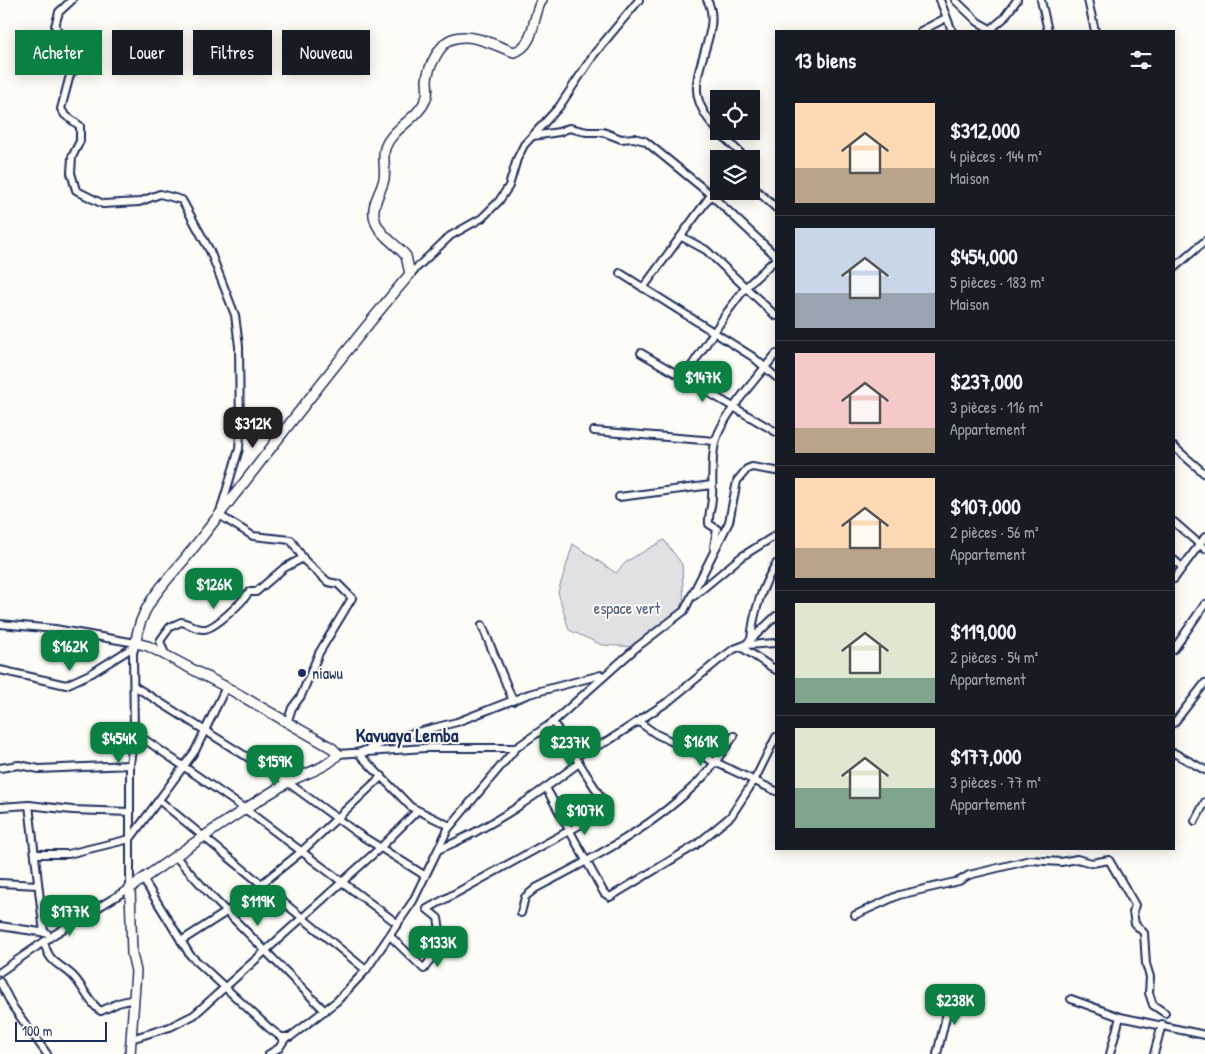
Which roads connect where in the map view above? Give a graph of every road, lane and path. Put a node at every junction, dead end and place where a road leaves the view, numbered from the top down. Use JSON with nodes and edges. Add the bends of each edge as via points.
{"nodes":[{"id":1,"x":72,"y":0,"type":"edge"},
{"id":2,"x":542,"y":0,"type":"edge"},
{"id":3,"x":639,"y":0,"type":"edge"},
{"id":4,"x":707,"y":0,"type":"edge"},
{"id":5,"x":940,"y":0,"type":"edge"},
{"id":6,"x":955,"y":0,"type":"edge"},
{"id":7,"x":1017,"y":0,"type":"edge"},
{"id":8,"x":1041,"y":0,"type":"edge"},
{"id":9,"x":1088,"y":0,"type":"edge"},
{"id":10,"x":946,"y":18,"type":"junction"},
{"id":11,"x":923,"y":30,"type":"edge"},
{"id":12,"x":952,"y":30,"type":"edge"},
{"id":13,"x":992,"y":30,"type":"edge"},
{"id":14,"x":1048,"y":30,"type":"edge"},
{"id":15,"x":1095,"y":30,"type":"edge"},
{"id":16,"x":533,"y":136,"type":"junction"},
{"id":17,"x":737,"y":150,"type":"edge"},
{"id":18,"x":760,"y":193,"type":"edge"},
{"id":19,"x":710,"y":194,"type":"joint"},
{"id":20,"x":716,"y":200,"type":"edge"},
{"id":21,"x":775,"y":207,"type":"edge"},
{"id":22,"x":682,"y":237,"type":"junction"},
{"id":23,"x":1205,"y":241,"type":"edge"},
{"id":24,"x":775,"y":256,"type":"edge"},
{"id":25,"x":775,"y":258,"type":"edge"},
{"id":26,"x":1175,"y":267,"type":"edge"},
{"id":27,"x":620,"y":273,"type":"dead end"},
{"id":28,"x":410,"y":274,"type":"junction"},
{"id":29,"x":746,"y":287,"type":"junction"},
{"id":30,"x":643,"y":288,"type":"junction"},
{"id":31,"x":775,"y":315,"type":"edge"},
{"id":32,"x":712,"y":333,"type":"junction"},
{"id":33,"x":641,"y":353,"type":"dead end"},
{"id":34,"x":775,"y":355,"type":"edge"},
{"id":35,"x":765,"y":367,"type":"junction"},
{"id":36,"x":775,"y":376,"type":"edge"},
{"id":37,"x":683,"y":379,"type":"junction"},
{"id":38,"x":733,"y":408,"type":"junction"},
{"id":39,"x":594,"y":431,"type":"dead end"},
{"id":40,"x":775,"y":431,"type":"edge"},
{"id":41,"x":715,"y":441,"type":"junction"},
{"id":42,"x":1175,"y":448,"type":"edge"},
{"id":43,"x":775,"y":471,"type":"edge"},
{"id":44,"x":1205,"y":474,"type":"edge"},
{"id":45,"x":712,"y":485,"type":"junction"},
{"id":46,"x":619,"y":497,"type":"dead end"},
{"id":47,"x":219,"y":515,"type":"junction"},
{"id":48,"x":1175,"y":523,"type":"edge"},
{"id":49,"x":775,"y":536,"type":"edge"},
{"id":50,"x":1205,"y":537,"type":"edge"},
{"id":51,"x":1202,"y":547,"type":"edge"},
{"id":52,"x":714,"y":554,"type":"junction"},
{"id":53,"x":304,"y":558,"type":"junction"},
{"id":54,"x":1175,"y":561,"type":"edge"},
{"id":55,"x":775,"y":566,"type":"edge"},
{"id":56,"x":1182,"y":568,"type":"junction"},
{"id":57,"x":1175,"y":577,"type":"edge"},
{"id":58,"x":693,"y":597,"type":"junction"},
{"id":59,"x":1205,"y":604,"type":"edge"},
{"id":60,"x":775,"y":617,"type":"edge"},
{"id":61,"x":0,"y":624,"type":"edge"},
{"id":62,"x":482,"y":625,"type":"dead end"},
{"id":63,"x":751,"y":640,"type":"junction"},
{"id":64,"x":775,"y":643,"type":"edge"},
{"id":65,"x":135,"y":645,"type":"junction"},
{"id":66,"x":743,"y":646,"type":"junction"},
{"id":67,"x":1175,"y":648,"type":"edge"},
{"id":68,"x":166,"y":655,"type":"junction"},
{"id":69,"x":775,"y":669,"type":"edge"},
{"id":70,"x":0,"y":670,"type":"edge"},
{"id":71,"x":601,"y":675,"type":"dead end"},
{"id":72,"x":1205,"y":682,"type":"edge"},
{"id":73,"x":134,"y":686,"type":"junction"},
{"id":74,"x":226,"y":687,"type":"junction"},
{"id":75,"x":513,"y":700,"type":"junction"},
{"id":76,"x":553,"y":722,"type":"junction"},
{"id":77,"x":639,"y":722,"type":"junction"},
{"id":78,"x":1175,"y":722,"type":"edge"},
{"id":79,"x":287,"y":724,"type":"junction"},
{"id":80,"x":206,"y":731,"type":"junction"},
{"id":81,"x":134,"y":732,"type":"junction"},
{"id":82,"x":734,"y":736,"type":"dead end"},
{"id":83,"x":775,"y":739,"type":"edge"},
{"id":84,"x":516,"y":748,"type":"junction"},
{"id":85,"x":358,"y":753,"type":"junction"},
{"id":86,"x":338,"y":754,"type":"junction"},
{"id":87,"x":1175,"y":754,"type":"edge"},
{"id":88,"x":575,"y":756,"type":"junction"},
{"id":89,"x":715,"y":762,"type":"junction"},
{"id":90,"x":579,"y":763,"type":"junction"},
{"id":91,"x":130,"y":765,"type":"junction"},
{"id":92,"x":185,"y":767,"type":"junction"},
{"id":93,"x":0,"y":768,"type":"edge"},
{"id":94,"x":1205,"y":770,"type":"edge"},
{"id":95,"x":382,"y":776,"type":"junction"},
{"id":96,"x":755,"y":779,"type":"junction"},
{"id":97,"x":287,"y":782,"type":"junction"},
{"id":98,"x":546,"y":788,"type":"junction"},
{"id":99,"x":775,"y":790,"type":"edge"},
{"id":100,"x":160,"y":801,"type":"junction"},
{"id":101,"x":1205,"y":802,"type":"edge"},
{"id":102,"x":29,"y":805,"type":"junction"},
{"id":103,"x":0,"y":807,"type":"edge"},
{"id":104,"x":245,"y":809,"type":"junction"},
{"id":105,"x":417,"y":811,"type":"junction"},
{"id":106,"x":130,"y":812,"type":"junction"},
{"id":107,"x":338,"y":819,"type":"junction"},
{"id":108,"x":1195,"y":821,"type":"dead end"},
{"id":109,"x":450,"y":826,"type":"junction"},
{"id":110,"x":570,"y":830,"type":"junction"},
{"id":111,"x":204,"y":835,"type":"junction"},
{"id":112,"x":130,"y":838,"type":"junction"},
{"id":113,"x":380,"y":848,"type":"junction"},
{"id":114,"x":438,"y":850,"type":"junction"},
{"id":115,"x":301,"y":852,"type":"junction"},
{"id":116,"x":35,"y":854,"type":"junction"},
{"id":117,"x":175,"y":856,"type":"junction"},
{"id":118,"x":588,"y":862,"type":"junction"},
{"id":119,"x":424,"y":875,"type":"junction"},
{"id":120,"x":143,"y":879,"type":"junction"},
{"id":121,"x":342,"y":882,"type":"junction"},
{"id":122,"x":0,"y":883,"type":"edge"},
{"id":123,"x":262,"y":884,"type":"junction"},
{"id":124,"x":38,"y":885,"type":"junction"},
{"id":125,"x":130,"y":888,"type":"junction"},
{"id":126,"x":228,"y":911,"type":"junction"},
{"id":127,"x":521,"y":913,"type":"dead end"},
{"id":128,"x":855,"y":915,"type":"dead end"},
{"id":129,"x":304,"y":917,"type":"junction"},
{"id":130,"x":398,"y":924,"type":"junction"},
{"id":131,"x":0,"y":926,"type":"edge"},
{"id":132,"x":44,"y":933,"type":"junction"},
{"id":133,"x":55,"y":934,"type":"junction"},
{"id":134,"x":390,"y":936,"type":"junction"},
{"id":135,"x":181,"y":941,"type":"junction"},
{"id":136,"x":44,"y":942,"type":"junction"},
{"id":137,"x":266,"y":951,"type":"junction"},
{"id":138,"x":366,"y":970,"type":"junction"},
{"id":139,"x":0,"y":972,"type":"edge"},
{"id":140,"x":0,"y":982,"type":"edge"},
{"id":141,"x":224,"y":987,"type":"junction"},
{"id":142,"x":952,"y":992,"type":"dead end"},
{"id":143,"x":134,"y":999,"type":"junction"},
{"id":144,"x":1071,"y":999,"type":"dead end"},
{"id":145,"x":325,"y":1011,"type":"junction"},
{"id":146,"x":1165,"y":1013,"type":"dead end"},
{"id":147,"x":1120,"y":1017,"type":"junction"},
{"id":148,"x":1162,"y":1024,"type":"junction"},
{"id":149,"x":1205,"y":1035,"type":"edge"},
{"id":150,"x":131,"y":1039,"type":"junction"},
{"id":151,"x":286,"y":1039,"type":"junction"},
{"id":152,"x":47,"y":1054,"type":"edge"},
{"id":153,"x":130,"y":1054,"type":"edge"},
{"id":154,"x":269,"y":1054,"type":"edge"},
{"id":155,"x":937,"y":1054,"type":"edge"},
{"id":156,"x":1110,"y":1054,"type":"edge"},
{"id":157,"x":1154,"y":1054,"type":"edge"}],
"edges":[{"from":1,"to":47,"type":"street","via":[[59,12],[55,21],[58,32],[79,60],[70,75],[61,109],[80,126],[80,140],[71,164],[76,190],[103,204],[139,202],[160,194],[182,200],[210,251],[235,315],[239,346],[239,449]]},
{"from":2,"to":28,"type":"street","via":[[533,32],[518,51],[473,38],[447,41],[429,73],[425,101],[386,147],[384,179],[374,215],[389,240],[406,256]]},
{"from":3,"to":16,"type":"street","via":[[595,53],[559,108]]},
{"from":4,"to":17,"type":"street","via":[[712,14],[698,80],[698,100],[710,120]]},
{"from":5,"to":10,"type":"street"},
{"from":6,"to":13,"type":"street","via":[[978,22]]},
{"from":7,"to":13,"type":"street"},
{"from":8,"to":14,"type":"street"},
{"from":9,"to":15,"type":"street"},
{"from":10,"to":11,"type":"street"},
{"from":10,"to":12,"type":"street"},
{"from":16,"to":19,"type":"street","via":[[569,128],[604,132],[621,140],[634,138],[645,141]]},
{"from":16,"to":28,"type":"street","via":[[519,153],[509,186],[498,202],[482,218],[450,236]]},
{"from":18,"to":21,"type":"street"},
{"from":19,"to":22,"type":"street"},
{"from":20,"to":24,"type":"street"},
{"from":22,"to":29,"type":"street","via":[[706,250]]},
{"from":22,"to":30,"type":"street"},
{"from":23,"to":26,"type":"street"},
{"from":25,"to":29,"type":"street"},
{"from":27,"to":30,"type":"street"},
{"from":28,"to":47,"type":"street","via":[[307,399]]},
{"from":29,"to":31,"type":"street"},
{"from":29,"to":32,"type":"street"},
{"from":30,"to":32,"type":"street"},
{"from":32,"to":35,"type":"street"},
{"from":32,"to":37,"type":"street"},
{"from":33,"to":37,"type":"street"},
{"from":34,"to":35,"type":"street"},
{"from":35,"to":36,"type":"street"},
{"from":35,"to":38,"type":"street"},
{"from":37,"to":38,"type":"street"},
{"from":38,"to":40,"type":"street"},
{"from":38,"to":41,"type":"street"},
{"from":39,"to":41,"type":"street"},
{"from":41,"to":45,"type":"street"},
{"from":42,"to":44,"type":"street"},
{"from":43,"to":52,"type":"street","via":[[752,467],[742,474],[737,482],[729,522]]},
{"from":45,"to":46,"type":"street"},
{"from":45,"to":52,"type":"street","via":[[708,521],[717,529]]},
{"from":47,"to":53,"type":"street","via":[[252,536],[291,540]]},
{"from":47,"to":65,"type":"street","via":[[150,602],[140,622]]},
{"from":48,"to":51,"type":"street"},
{"from":49,"to":58,"type":"street","via":[[741,557]]},
{"from":50,"to":51,"type":"street"},
{"from":51,"to":56,"type":"street"},
{"from":52,"to":58,"type":"street"},
{"from":53,"to":68,"type":"street","via":[[284,568],[256,592],[250,592],[232,611],[207,629],[182,622],[170,627],[160,641]]},
{"from":53,"to":79,"type":"street","via":[[328,582],[346,590],[352,600],[319,653]]},
{"from":54,"to":56,"type":"street"},
{"from":55,"to":63,"type":"street","via":[[765,583]]},
{"from":56,"to":57,"type":"street"},
{"from":58,"to":76,"type":"street","via":[[679,616],[638,647]]},
{"from":59,"to":67,"type":"street"},
{"from":60,"to":63,"type":"street"},
{"from":61,"to":65,"type":"street","via":[[64,630]]},
{"from":62,"to":75,"type":"street"},
{"from":63,"to":66,"type":"street"},
{"from":64,"to":66,"type":"street"},
{"from":65,"to":68,"type":"street","via":[[142,644]]},
{"from":65,"to":70,"type":"street","via":[[87,676],[66,685]]},
{"from":65,"to":73,"type":"street"},
{"from":66,"to":69,"type":"street"},
{"from":66,"to":77,"type":"street","via":[[734,649]]},
{"from":68,"to":74,"type":"street"},
{"from":71,"to":75,"type":"street"},
{"from":72,"to":78,"type":"street"},
{"from":73,"to":80,"type":"street"},
{"from":73,"to":81,"type":"street"},
{"from":74,"to":79,"type":"street"},
{"from":74,"to":80,"type":"street"},
{"from":75,"to":85,"type":"street","via":[[457,722]]},
{"from":76,"to":84,"type":"street"},
{"from":76,"to":88,"type":"street"},
{"from":77,"to":88,"type":"street"},
{"from":77,"to":89,"type":"street","via":[[656,734]]},
{"from":79,"to":86,"type":"street"},
{"from":80,"to":92,"type":"street"},
{"from":80,"to":97,"type":"street"},
{"from":81,"to":91,"type":"street"},
{"from":81,"to":92,"type":"street"},
{"from":82,"to":89,"type":"street"},
{"from":83,"to":96,"type":"street"},
{"from":84,"to":85,"type":"street","via":[[425,748]]},
{"from":84,"to":109,"type":"street"},
{"from":85,"to":86,"type":"street"},
{"from":85,"to":95,"type":"street"},
{"from":86,"to":97,"type":"street"},
{"from":87,"to":94,"type":"street"},
{"from":88,"to":90,"type":"street"},
{"from":89,"to":96,"type":"street"},
{"from":89,"to":118,"type":"street","via":[[686,793],[640,829]]},
{"from":90,"to":98,"type":"street"},
{"from":90,"to":110,"type":"street","via":[[605,806]]},
{"from":91,"to":93,"type":"street","via":[[39,769],[19,765]]},
{"from":91,"to":106,"type":"street"},
{"from":92,"to":100,"type":"street"},
{"from":92,"to":104,"type":"street"},
{"from":95,"to":105,"type":"street"},
{"from":95,"to":107,"type":"street"},
{"from":96,"to":99,"type":"street"},
{"from":96,"to":118,"type":"street","via":[[731,816],[717,829],[615,895],[610,897],[604,893]]},
{"from":97,"to":104,"type":"street"},
{"from":97,"to":107,"type":"street"},
{"from":98,"to":110,"type":"street"},
{"from":98,"to":114,"type":"street","via":[[469,837]]},
{"from":100,"to":111,"type":"street"},
{"from":100,"to":112,"type":"street"},
{"from":101,"to":108,"type":"street"},
{"from":102,"to":103,"type":"street"},
{"from":102,"to":106,"type":"street"},
{"from":102,"to":116,"type":"street"},
{"from":104,"to":111,"type":"street"},
{"from":104,"to":115,"type":"street"},
{"from":105,"to":109,"type":"street"},
{"from":105,"to":113,"type":"street"},
{"from":106,"to":112,"type":"street"},
{"from":107,"to":113,"type":"street"},
{"from":107,"to":115,"type":"street"},
{"from":109,"to":114,"type":"street"},
{"from":110,"to":118,"type":"street"},
{"from":110,"to":134,"type":"street","via":[[428,909],[438,918],[442,942],[424,969]]},
{"from":111,"to":117,"type":"street"},
{"from":111,"to":123,"type":"street"},
{"from":112,"to":116,"type":"street","via":[[68,854]]},
{"from":112,"to":125,"type":"street"},
{"from":113,"to":119,"type":"street"},
{"from":113,"to":121,"type":"street"},
{"from":114,"to":119,"type":"street"},
{"from":115,"to":121,"type":"street"},
{"from":115,"to":123,"type":"street"},
{"from":116,"to":124,"type":"street"},
{"from":117,"to":120,"type":"street"},
{"from":117,"to":126,"type":"street"},
{"from":118,"to":127,"type":"street","via":[[536,888],[525,897]]},
{"from":119,"to":130,"type":"street"},
{"from":120,"to":125,"type":"street"},
{"from":120,"to":135,"type":"street"},
{"from":121,"to":129,"type":"street"},
{"from":121,"to":130,"type":"street"},
{"from":122,"to":124,"type":"street"},
{"from":123,"to":126,"type":"street"},
{"from":123,"to":129,"type":"street"},
{"from":124,"to":132,"type":"street"},
{"from":125,"to":133,"type":"street"},
{"from":125,"to":143,"type":"street","via":[[132,954],[136,971]]},
{"from":126,"to":135,"type":"street"},
{"from":126,"to":137,"type":"street"},
{"from":128,"to":146,"type":"street","via":[[899,895],[1030,860],[1061,862],[1077,859],[1092,863],[1109,860],[1135,905],[1135,924],[1144,933],[1149,992],[1153,1004]]},
{"from":129,"to":137,"type":"street"},
{"from":129,"to":138,"type":"street"},
{"from":130,"to":134,"type":"street"},
{"from":131,"to":132,"type":"street"},
{"from":132,"to":133,"type":"street"},
{"from":133,"to":136,"type":"street"},
{"from":134,"to":138,"type":"street"},
{"from":135,"to":141,"type":"street","via":[[197,963]]},
{"from":136,"to":139,"type":"street"},
{"from":136,"to":143,"type":"street","via":[[56,965],[73,977],[98,1010]]},
{"from":137,"to":141,"type":"street"},
{"from":137,"to":145,"type":"street"},
{"from":138,"to":145,"type":"street"},
{"from":140,"to":152,"type":"street","via":[[13,1007]]},
{"from":141,"to":150,"type":"street","via":[[194,1015],[170,1027]]},
{"from":141,"to":151,"type":"street"},
{"from":142,"to":155,"type":"street"},
{"from":143,"to":150,"type":"street"},
{"from":144,"to":147,"type":"street"},
{"from":145,"to":151,"type":"street"},
{"from":147,"to":148,"type":"street"},
{"from":147,"to":156,"type":"street"},
{"from":148,"to":149,"type":"street"},
{"from":148,"to":157,"type":"street"},
{"from":150,"to":153,"type":"street"},
{"from":151,"to":154,"type":"street"}]}
